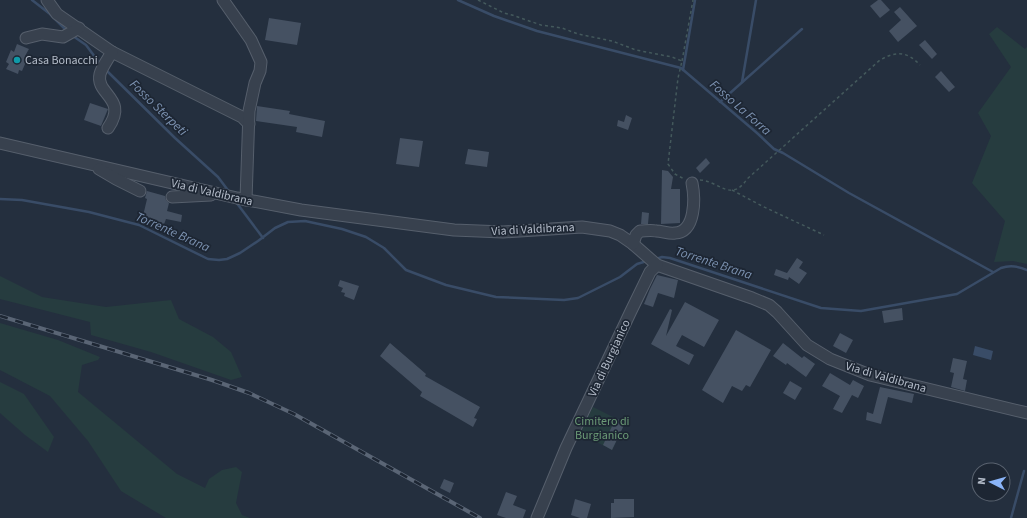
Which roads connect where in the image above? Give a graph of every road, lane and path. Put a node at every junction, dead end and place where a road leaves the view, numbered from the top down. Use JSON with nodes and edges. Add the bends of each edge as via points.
{"nodes":[{"id":1,"x":47,"y":0,"type":"edge"},
{"id":2,"x":223,"y":0,"type":"edge"},
{"id":3,"x":478,"y":0,"type":"edge"},
{"id":4,"x":693,"y":0,"type":"edge"},
{"id":5,"x":79,"y":28,"type":"junction"},
{"id":6,"x":26,"y":38,"type":"dead end"},
{"id":7,"x":112,"y":52,"type":"junction"},
{"id":8,"x":682,"y":61,"type":"junction"},
{"id":9,"x":920,"y":65,"type":"dead end"},
{"id":10,"x":249,"y":124,"type":"junction"},
{"id":11,"x":108,"y":128,"type":"dead end"},
{"id":12,"x":0,"y":143,"type":"edge"},
{"id":13,"x":92,"y":164,"type":"junction"},
{"id":14,"x":692,"y":183,"type":"junction"},
{"id":15,"x":732,"y":190,"type":"junction"},
{"id":16,"x":140,"y":191,"type":"dead end"},
{"id":17,"x":223,"y":195,"type":"junction"},
{"id":18,"x":172,"y":197,"type":"dead end"},
{"id":19,"x":246,"y":200,"type":"junction"},
{"id":20,"x":824,"y":236,"type":"dead end"},
{"id":21,"x":633,"y":244,"type":"junction"},
{"id":22,"x":655,"y":264,"type":"junction"},
{"id":23,"x":1027,"y":413,"type":"edge"},
{"id":24,"x":537,"y":518,"type":"edge"}],
"edges":[{"from":1,"to":5,"type":"street","via":[[57,14]]},
{"from":2,"to":10,"type":"street","via":[[251,40],[261,62],[249,111]]},
{"from":3,"to":8,"type":"path","via":[[504,13],[541,25],[562,28]]},
{"from":4,"to":8,"type":"path"},
{"from":5,"to":6,"type":"street","via":[[63,37],[42,34]]},
{"from":5,"to":7,"type":"street"},
{"from":7,"to":10,"type":"street","via":[[242,118]]},
{"from":7,"to":11,"type":"street","via":[[100,75],[101,84],[115,105],[115,117]]},
{"from":8,"to":14,"type":"path","via":[[668,164],[675,174]]},
{"from":9,"to":15,"type":"path","via":[[906,55],[889,54],[742,186]]},
{"from":10,"to":19,"type":"street"},
{"from":12,"to":13,"type":"street","name":"Via di Valdibrana"},
{"from":13,"to":16,"type":"street"},
{"from":13,"to":17,"type":"street","name":"Via di Valdibrana"},
{"from":14,"to":15,"type":"path","via":[[707,180],[722,189]]},
{"from":14,"to":21,"type":"street","via":[[694,206],[688,226],[683,231],[675,233],[640,230]]},
{"from":15,"to":20,"type":"path"},
{"from":17,"to":18,"type":"street"},
{"from":17,"to":19,"type":"street","name":"Via di Valdibrana"},
{"from":19,"to":21,"type":"street","name":"Via di Valdibrana","via":[[454,230],[503,232],[560,227],[595,228],[620,235]]},
{"from":21,"to":22,"type":"street","name":"Via di Valdibrana"},
{"from":22,"to":23,"type":"street","name":"Via di Valdibrana","via":[[769,305],[808,344],[847,367],[877,377]]},
{"from":22,"to":24,"type":"street","name":"Via di Burgianico","via":[[630,311],[566,448]]}]}
